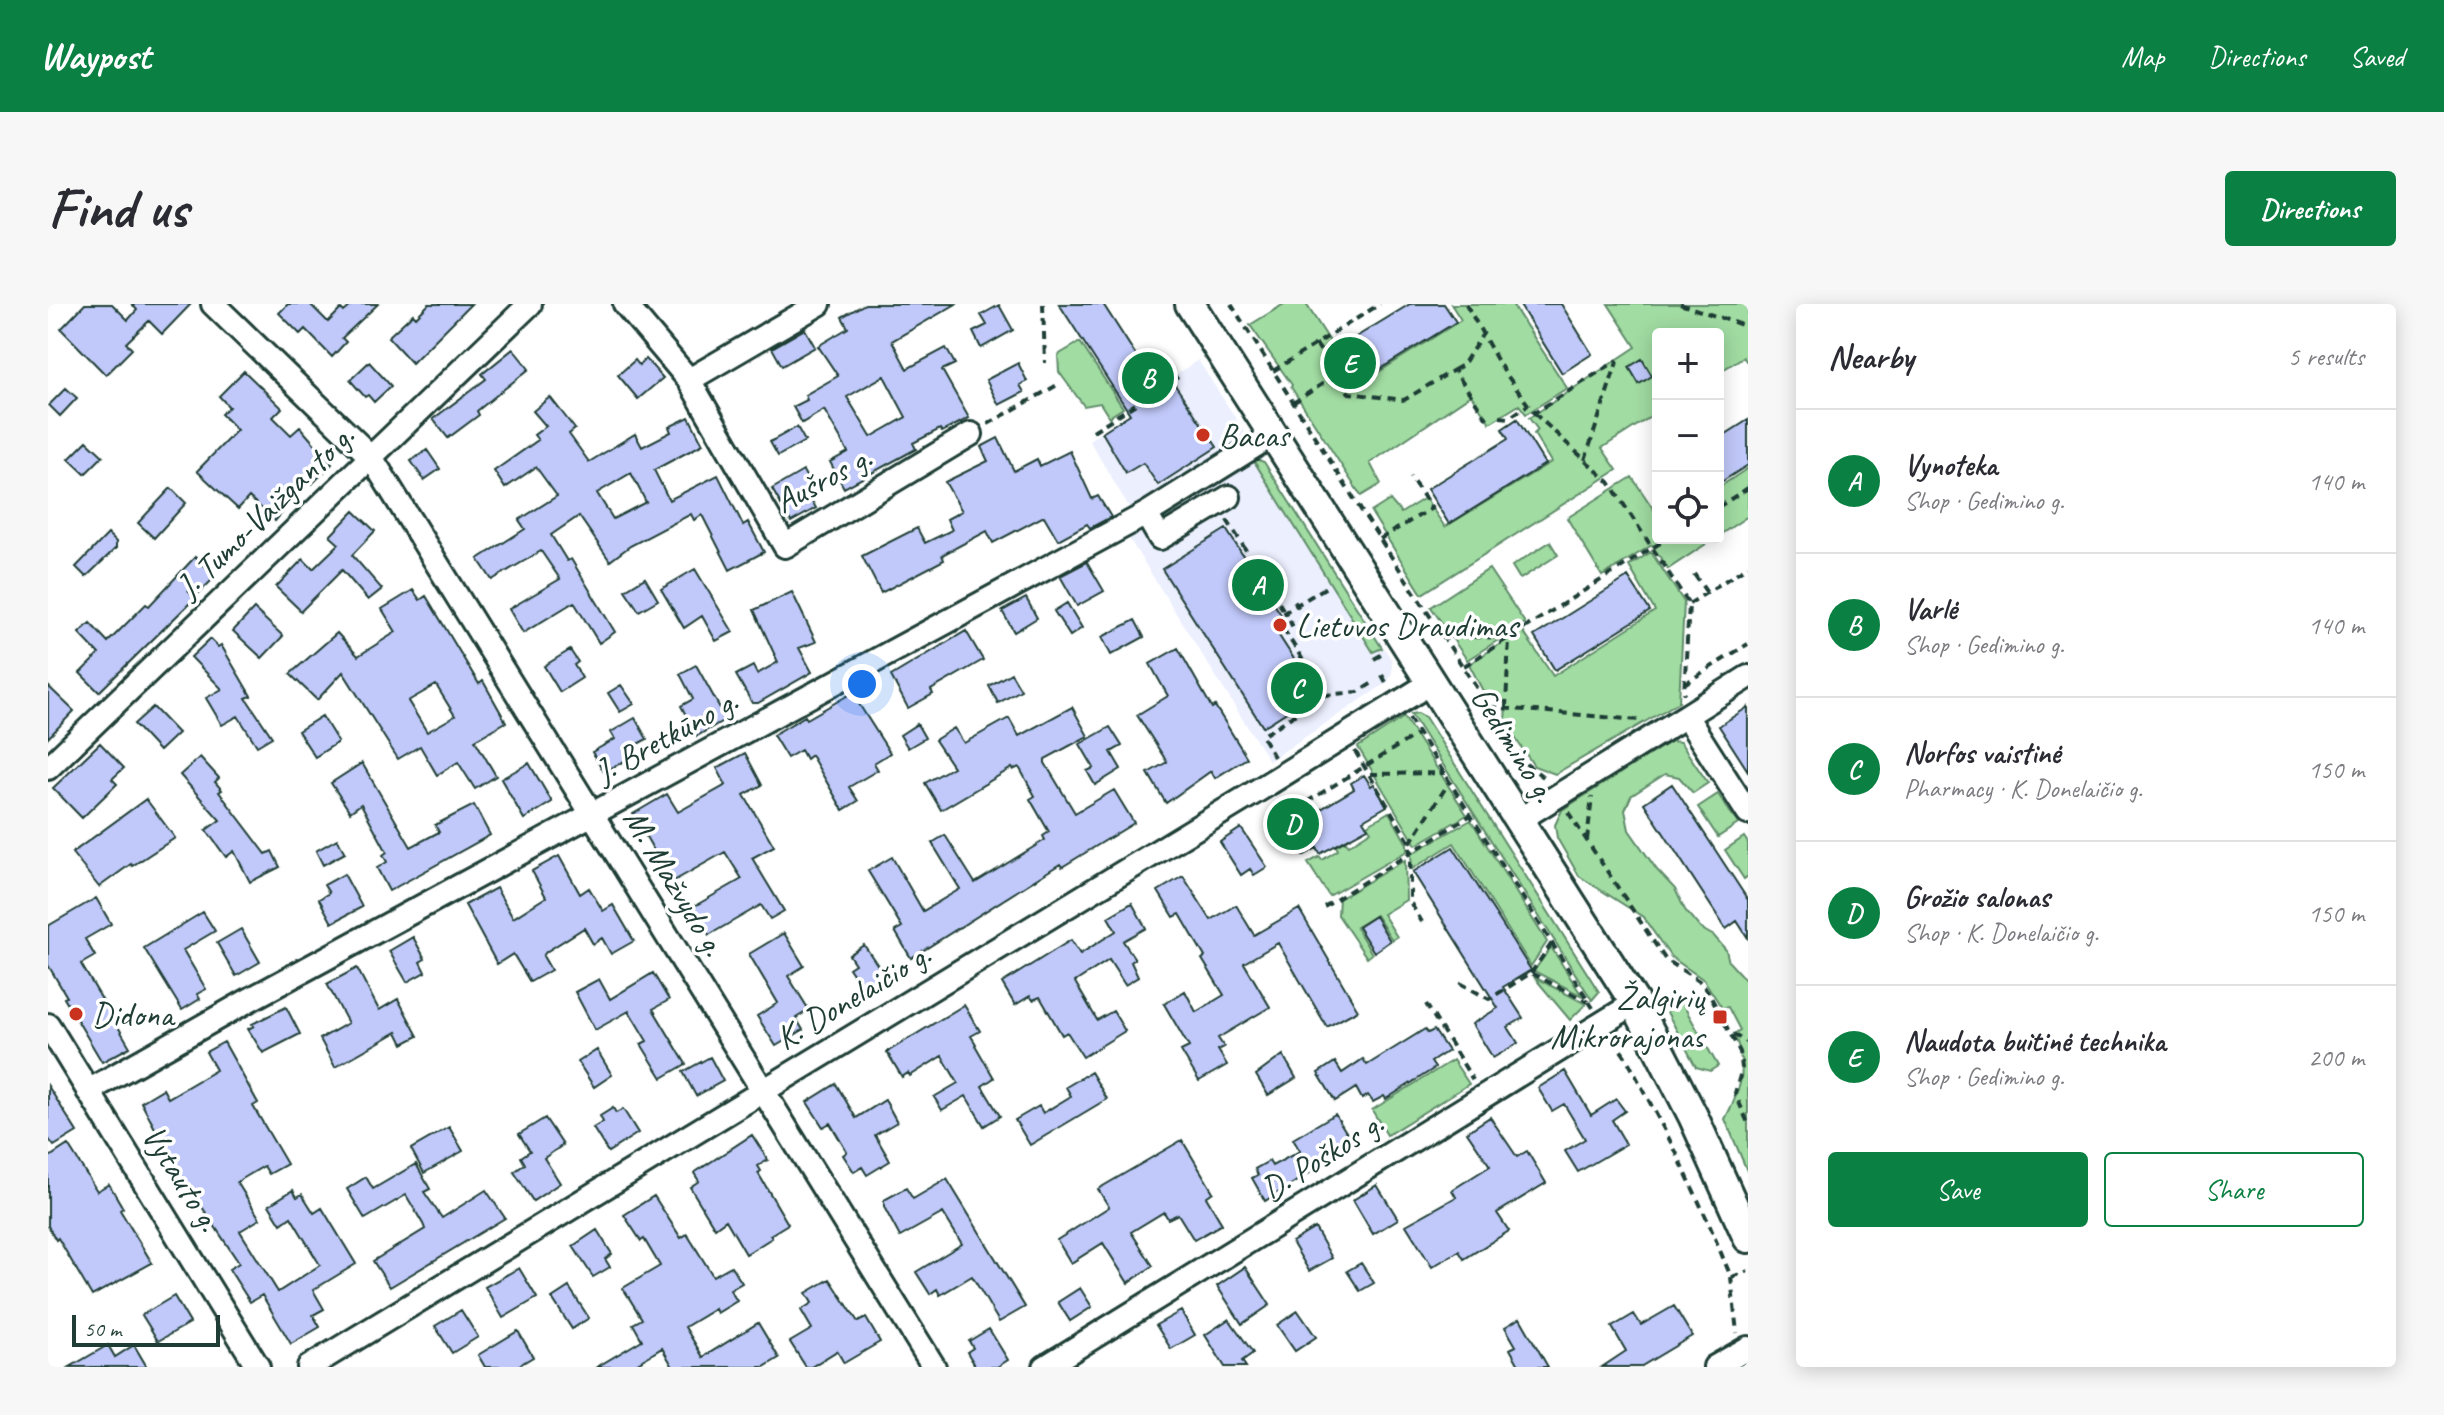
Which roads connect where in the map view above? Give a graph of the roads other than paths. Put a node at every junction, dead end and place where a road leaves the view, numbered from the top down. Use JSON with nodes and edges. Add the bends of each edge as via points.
{"nodes":[{"id":1,"x":213,"y":304,"type":"edge"},
{"id":2,"x":530,"y":304,"type":"edge"},
{"id":3,"x":625,"y":304,"type":"edge"},
{"id":4,"x":819,"y":304,"type":"edge"},
{"id":5,"x":1190,"y":304,"type":"edge"},
{"id":6,"x":689,"y":380,"type":"junction"},
{"id":7,"x":971,"y":434,"type":"road end"},
{"id":8,"x":1274,"y":434,"type":"junction"},
{"id":9,"x":371,"y":457,"type":"junction"},
{"id":10,"x":1223,"y":501,"type":"road end"},
{"id":11,"x":1146,"y":514,"type":"junction"},
{"id":12,"x":1748,"y":677,"type":"edge"},
{"id":13,"x":1432,"y":682,"type":"junction"},
{"id":14,"x":1686,"y":716,"type":"junction"},
{"id":15,"x":48,"y":768,"type":"edge"},
{"id":16,"x":1748,"y":813,"type":"edge"},
{"id":17,"x":593,"y":814,"type":"junction"},
{"id":18,"x":1519,"y":820,"type":"junction"},
{"id":19,"x":1635,"y":1003,"type":"junction"},
{"id":20,"x":48,"y":1025,"type":"edge"},
{"id":21,"x":762,"y":1090,"type":"junction"},
{"id":22,"x":88,"y":1091,"type":"junction"},
{"id":23,"x":1748,"y":1238,"type":"edge"},
{"id":24,"x":1748,"y":1348,"type":"edge"},
{"id":25,"x":258,"y":1367,"type":"edge"},
{"id":26,"x":309,"y":1367,"type":"edge"},
{"id":27,"x":934,"y":1367,"type":"edge"},
{"id":28,"x":1045,"y":1367,"type":"edge"},
{"id":29,"x":1715,"y":1367,"type":"edge"}],
"edges":[{"from":1,"to":9,"type":"street","name":"M. Mažvydo g."},
{"from":2,"to":9,"type":"street","name":"J. Tumo-Vaižganto g."},
{"from":3,"to":6,"type":"street","name":"Aušros g."},
{"from":4,"to":6,"type":"street"},
{"from":5,"to":8,"type":"main road","name":"Gedimino g."},
{"from":6,"to":7,"type":"street","name":"Aušros g.","via":[[785,546]]},
{"from":8,"to":11,"type":"street","name":"J. Bretkūno g."},
{"from":8,"to":13,"type":"main road","name":"Gedimino g."},
{"from":9,"to":15,"type":"street","name":"J. Tumo-Vaižganto g."},
{"from":9,"to":17,"type":"street","name":"M. Mažvydo g."},
{"from":10,"to":11,"type":"street","via":[[1160,538]]},
{"from":11,"to":17,"type":"street","name":"J. Bretkūno g."},
{"from":12,"to":14,"type":"street"},
{"from":13,"to":18,"type":"main road","name":"Gedimino g."},
{"from":13,"to":21,"type":"street","name":"K. Donelaičio g."},
{"from":14,"to":16,"type":"street"},
{"from":14,"to":18,"type":"street"},
{"from":17,"to":21,"type":"street","name":"M. Mažvydo g."},
{"from":17,"to":22,"type":"street","name":"J. Bretkūno g."},
{"from":18,"to":19,"type":"main road","name":"Gedimino g."},
{"from":19,"to":23,"type":"main road","name":"Gedimino g."},
{"from":19,"to":28,"type":"street","name":"D. Poškos g."},
{"from":20,"to":22,"type":"street","name":"Vytauto g."},
{"from":21,"to":26,"type":"street","name":"K. Donelaičio g."},
{"from":21,"to":27,"type":"street","name":"M. Mažvydo g."},
{"from":22,"to":25,"type":"street","name":"Vytauto g."},
{"from":24,"to":29,"type":"street"}]}
